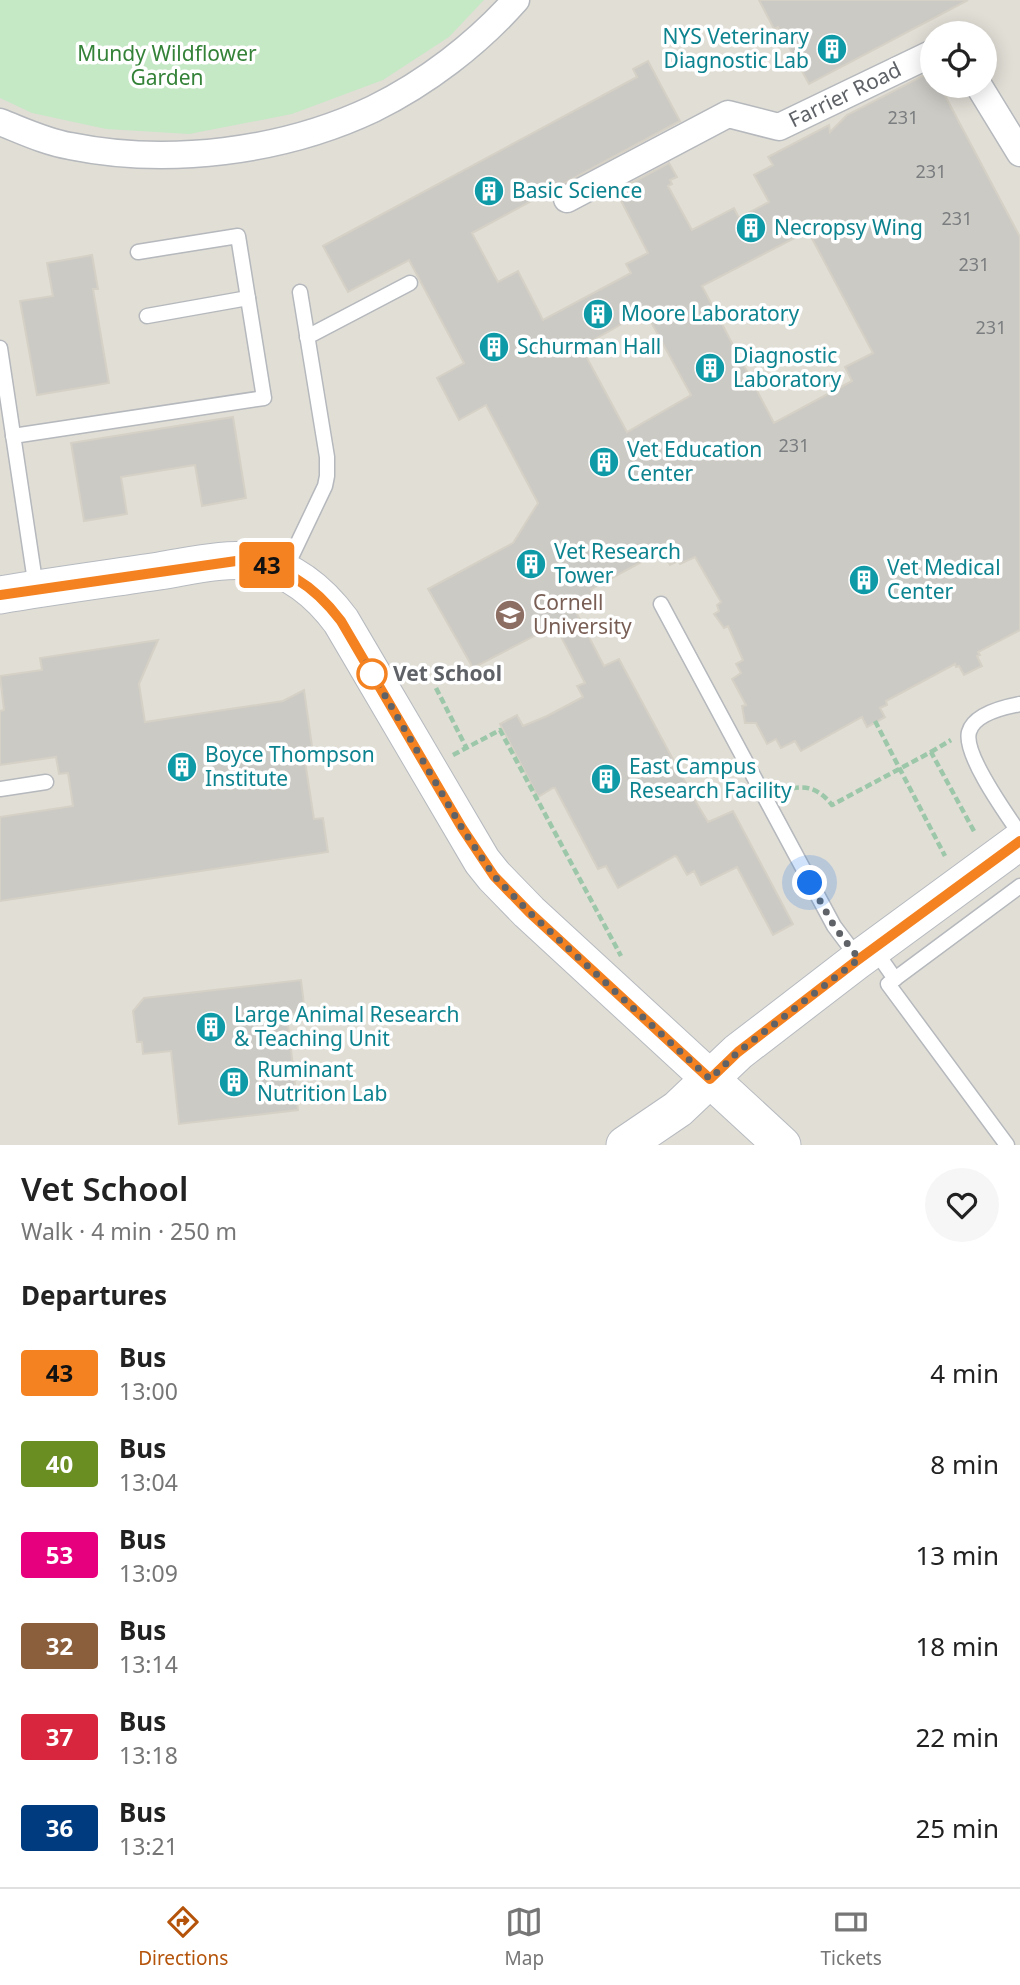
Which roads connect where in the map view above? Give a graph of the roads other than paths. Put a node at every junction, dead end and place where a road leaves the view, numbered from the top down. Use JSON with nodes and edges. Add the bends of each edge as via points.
{"nodes":[{"id":1,"x":516,"y":0,"type":"edge"},
{"id":2,"x":920,"y":59,"type":"edge"},
{"id":3,"x":986,"y":98,"type":"edge"},
{"id":4,"x":0,"y":121,"type":"edge"},
{"id":5,"x":1020,"y":153,"type":"edge"},
{"id":6,"x":567,"y":199,"type":"dead end"},
{"id":7,"x":138,"y":252,"type":"dead end"},
{"id":8,"x":410,"y":283,"type":"dead end"},
{"id":9,"x":300,"y":292,"type":"dead end"},
{"id":10,"x":248,"y":298,"type":"junction"},
{"id":11,"x":147,"y":316,"type":"dead end"},
{"id":12,"x":307,"y":337,"type":"junction"},
{"id":13,"x":0,"y":348,"type":"edge"},
{"id":14,"x":13,"y":436,"type":"junction"},
{"id":15,"x":284,"y":572,"type":"junction"},
{"id":16,"x":36,"y":589,"type":"junction"},
{"id":17,"x":0,"y":595,"type":"edge"},
{"id":18,"x":661,"y":604,"type":"dead end"},
{"id":19,"x":1020,"y":704,"type":"edge"},
{"id":20,"x":46,"y":782,"type":"dead end"},
{"id":21,"x":0,"y":789,"type":"edge"},
{"id":22,"x":1020,"y":834,"type":"edge"},
{"id":23,"x":1020,"y":841,"type":"edge"},
{"id":24,"x":1020,"y":886,"type":"edge"},
{"id":25,"x":867,"y":954,"type":"junction"},
{"id":26,"x":895,"y":979,"type":"junction"},
{"id":27,"x":710,"y":1079,"type":"junction"},
{"id":28,"x":625,"y":1145,"type":"edge"},
{"id":29,"x":782,"y":1145,"type":"edge"},
{"id":30,"x":1007,"y":1145,"type":"edge"}],
"edges":[{"from":1,"to":4,"type":"street","via":[[463,51],[424,80],[373,109],[272,142],[198,154],[134,155],[68,146]]},
{"from":2,"to":6,"type":"street","name":"Farrier Road","via":[[779,127],[729,114]]},
{"from":3,"to":5,"type":"street"},
{"from":7,"to":10,"type":"lane","via":[[238,236]]},
{"from":8,"to":12,"type":"lane"},
{"from":9,"to":12,"type":"lane"},
{"from":10,"to":11,"type":"lane"},
{"from":10,"to":14,"type":"lane","via":[[264,398]]},
{"from":12,"to":15,"type":"lane","via":[[327,476]]},
{"from":13,"to":14,"type":"lane"},
{"from":14,"to":16,"type":"lane"},
{"from":15,"to":16,"type":"street","via":[[236,561]]},
{"from":15,"to":27,"type":"street","via":[[324,599],[341,621],[494,876]]},
{"from":16,"to":17,"type":"street"},
{"from":18,"to":25,"type":"lane","via":[[834,926]]},
{"from":19,"to":22,"type":"lane","via":[[982,717],[968,734],[977,764]]},
{"from":20,"to":21,"type":"lane"},
{"from":23,"to":25,"type":"street"},
{"from":24,"to":26,"type":"lane"},
{"from":25,"to":26,"type":"lane"},
{"from":25,"to":27,"type":"street","via":[[738,1052]]},
{"from":26,"to":30,"type":"lane","via":[[888,984]]},
{"from":27,"to":28,"type":"street","via":[[678,1109]]},
{"from":27,"to":29,"type":"street"}]}
